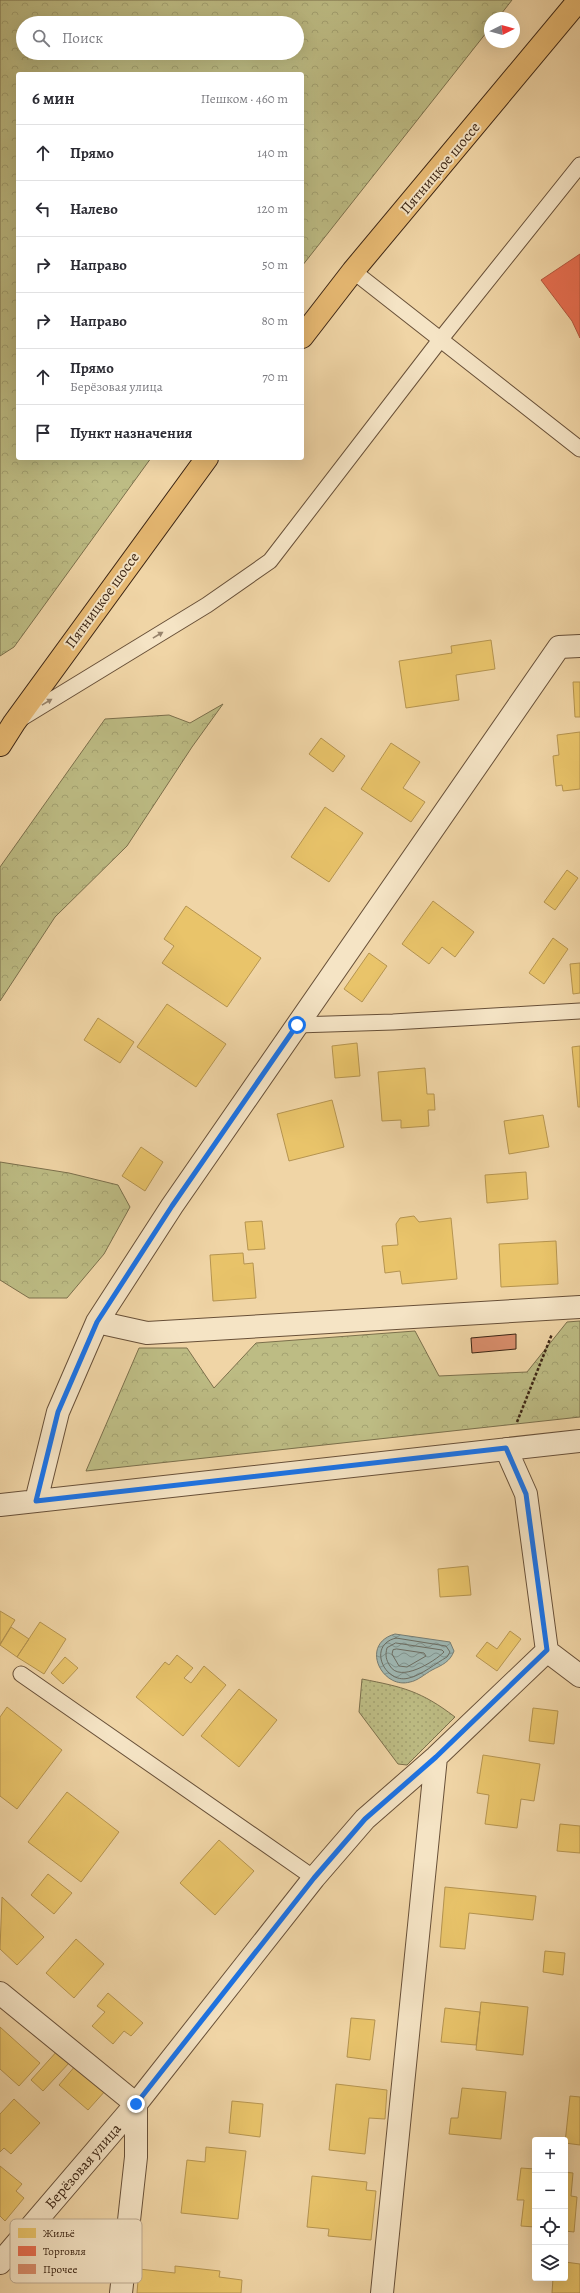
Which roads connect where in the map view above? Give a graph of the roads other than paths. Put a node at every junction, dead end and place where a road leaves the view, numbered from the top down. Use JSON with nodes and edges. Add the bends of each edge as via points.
{"nodes":[{"id":1,"x":580,"y":0,"type":"edge"},
{"id":2,"x":580,"y":165,"type":"edge"},
{"id":3,"x":354,"y":271,"type":"junction"},
{"id":4,"x":304,"y":334,"type":"edge"},
{"id":5,"x":440,"y":340,"type":"junction"},
{"id":6,"x":580,"y":449,"type":"edge"},
{"id":7,"x":206,"y":460,"type":"edge"},
{"id":8,"x":580,"y":646,"type":"edge"},
{"id":9,"x":14,"y":723,"type":"junction"},
{"id":10,"x":0,"y":744,"type":"edge"},
{"id":11,"x":580,"y":1011,"type":"edge"},
{"id":12,"x":297,"y":1025,"type":"junction"},
{"id":13,"x":571,"y":1307,"type":"edge"},
{"id":14,"x":97,"y":1322,"type":"junction"},
{"id":15,"x":580,"y":1441,"type":"edge"},
{"id":16,"x":506,"y":1448,"type":"junction"},
{"id":17,"x":36,"y":1501,"type":"junction"},
{"id":18,"x":0,"y":1505,"type":"edge"},
{"id":19,"x":547,"y":1650,"type":"junction"},
{"id":20,"x":21,"y":1674,"type":"dead end"},
{"id":21,"x":580,"y":1676,"type":"edge"},
{"id":22,"x":436,"y":1757,"type":"junction"},
{"id":23,"x":314,"y":1878,"type":"junction"},
{"id":24,"x":0,"y":1993,"type":"edge"},
{"id":25,"x":136,"y":2104,"type":"junction"},
{"id":26,"x":38,"y":2219,"type":"edge"},
{"id":27,"x":129,"y":2219,"type":"edge"},
{"id":28,"x":10,"y":2251,"type":"edge"},
{"id":29,"x":0,"y":2263,"type":"edge"},
{"id":30,"x":122,"y":2283,"type":"edge"},
{"id":31,"x":121,"y":2293,"type":"edge"},
{"id":32,"x":382,"y":2293,"type":"edge"}],
"edges":[{"from":1,"to":3,"type":"main road","name":"Пятницкое шоссе"},
{"from":2,"to":5,"type":"lane"},
{"from":3,"to":4,"type":"main road","name":"Пятницкое шоссе"},
{"from":3,"to":5,"type":"lane"},
{"from":5,"to":6,"type":"lane"},
{"from":9,"to":5,"type":"lane","one_way":true,"via":[[207,605],[270,561]]},
{"from":7,"to":9,"type":"main road","name":"Пятницкое шоссе"},
{"from":8,"to":12,"type":"street","via":[[559,647]]},
{"from":9,"to":10,"type":"main road","name":"Пятницкое шоссе"},
{"from":11,"to":12,"type":"lane"},
{"from":12,"to":14,"type":"street","via":[[172,1206]]},
{"from":13,"to":14,"type":"street","via":[[147,1332]]},
{"from":14,"to":17,"type":"street","via":[[58,1412]]},
{"from":15,"to":16,"type":"street"},
{"from":16,"to":17,"type":"street"},
{"from":16,"to":19,"type":"street","via":[[526,1494]]},
{"from":17,"to":18,"type":"street"},
{"from":19,"to":21,"type":"street"},
{"from":19,"to":22,"type":"street","name":"Берёзовая улица"},
{"from":20,"to":23,"type":"lane"},
{"from":22,"to":23,"type":"street","name":"Берёзовая улица","via":[[365,1819]]},
{"from":22,"to":32,"type":"street"},
{"from":23,"to":25,"type":"street","name":"Берёзовая улица"},
{"from":24,"to":25,"type":"street"},
{"from":25,"to":26,"type":"street","name":"Берёзовая улица"},
{"from":25,"to":27,"type":"street","via":[[136,2157]]},
{"from":28,"to":29,"type":"street","name":"Берёзовая улица"},
{"from":30,"to":31,"type":"street"}]}
